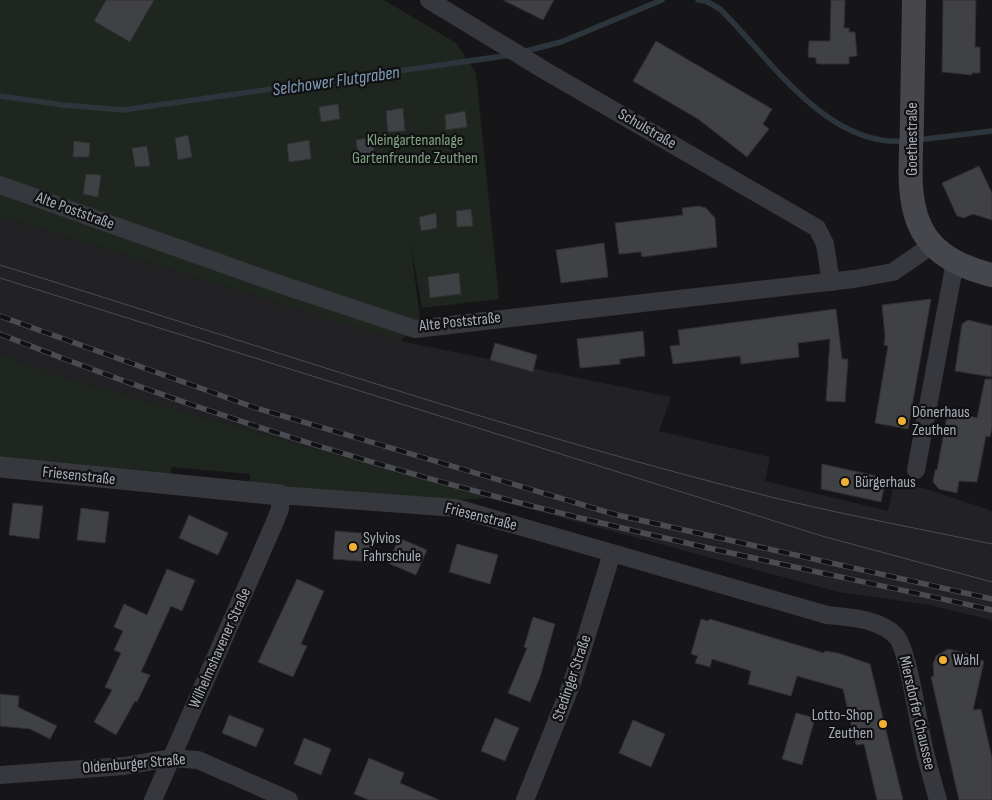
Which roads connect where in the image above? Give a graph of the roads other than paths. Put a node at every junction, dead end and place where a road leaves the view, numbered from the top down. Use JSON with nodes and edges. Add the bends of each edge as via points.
{"nodes":[{"id":1,"x":429,"y":0,"type":"edge"},
{"id":2,"x":914,"y":0,"type":"edge"},
{"id":3,"x":0,"y":184,"type":"edge"},
{"id":4,"x":932,"y":245,"type":"junction"},
{"id":5,"x":955,"y":262,"type":"junction"},
{"id":6,"x":992,"y":275,"type":"edge"},
{"id":7,"x":831,"y":282,"type":"junction"},
{"id":8,"x":0,"y":467,"type":"edge"},
{"id":9,"x":916,"y":470,"type":"dead end"},
{"id":10,"x":280,"y":495,"type":"junction"},
{"id":11,"x":612,"y":553,"type":"junction"},
{"id":12,"x":889,"y":629,"type":"joint"},
{"id":13,"x":171,"y":758,"type":"junction"},
{"id":14,"x":0,"y":775,"type":"edge"},
{"id":15,"x":153,"y":800,"type":"edge"},
{"id":16,"x":289,"y":800,"type":"edge"},
{"id":17,"x":525,"y":800,"type":"edge"},
{"id":18,"x":938,"y":800,"type":"edge"}],
"edges":[{"from":1,"to":7,"type":"street","name":"Schulstraße","via":[[817,228],[824,244]]},
{"from":2,"to":4,"type":"main road","name":"Goethestraße","via":[[914,205],[919,224]]},
{"from":3,"to":7,"type":"street","name":"Alte Poststraße","via":[[282,285],[415,328]]},
{"from":4,"to":5,"type":"main road","name":"Goethestraße"},
{"from":4,"to":7,"type":"street","name":"Alte Poststraße","via":[[892,272]]},
{"from":5,"to":6,"type":"main road","name":"Goethestraße"},
{"from":5,"to":9,"type":"street"},
{"from":8,"to":10,"type":"street","name":"Friesenstraße"},
{"from":10,"to":11,"type":"street","name":"Friesenstraße","via":[[456,508]]},
{"from":10,"to":13,"type":"street","name":"Wilhelmshavener Straße","via":[[280,510]]},
{"from":11,"to":12,"type":"street","name":"Friesenstraße"},
{"from":11,"to":17,"type":"street","name":"Stedinger Straße","via":[[572,683]]},
{"from":12,"to":18,"type":"street","name":"Miersdorfer Chaussee","via":[[898,638],[906,660]]},
{"from":13,"to":14,"type":"street","name":"Oldenburger Straße","via":[[124,766]]},
{"from":13,"to":15,"type":"street","name":"Wilhelmshavener Straße"},
{"from":13,"to":16,"type":"street","name":"Oldenburger Straße","via":[[198,760]]}]}
